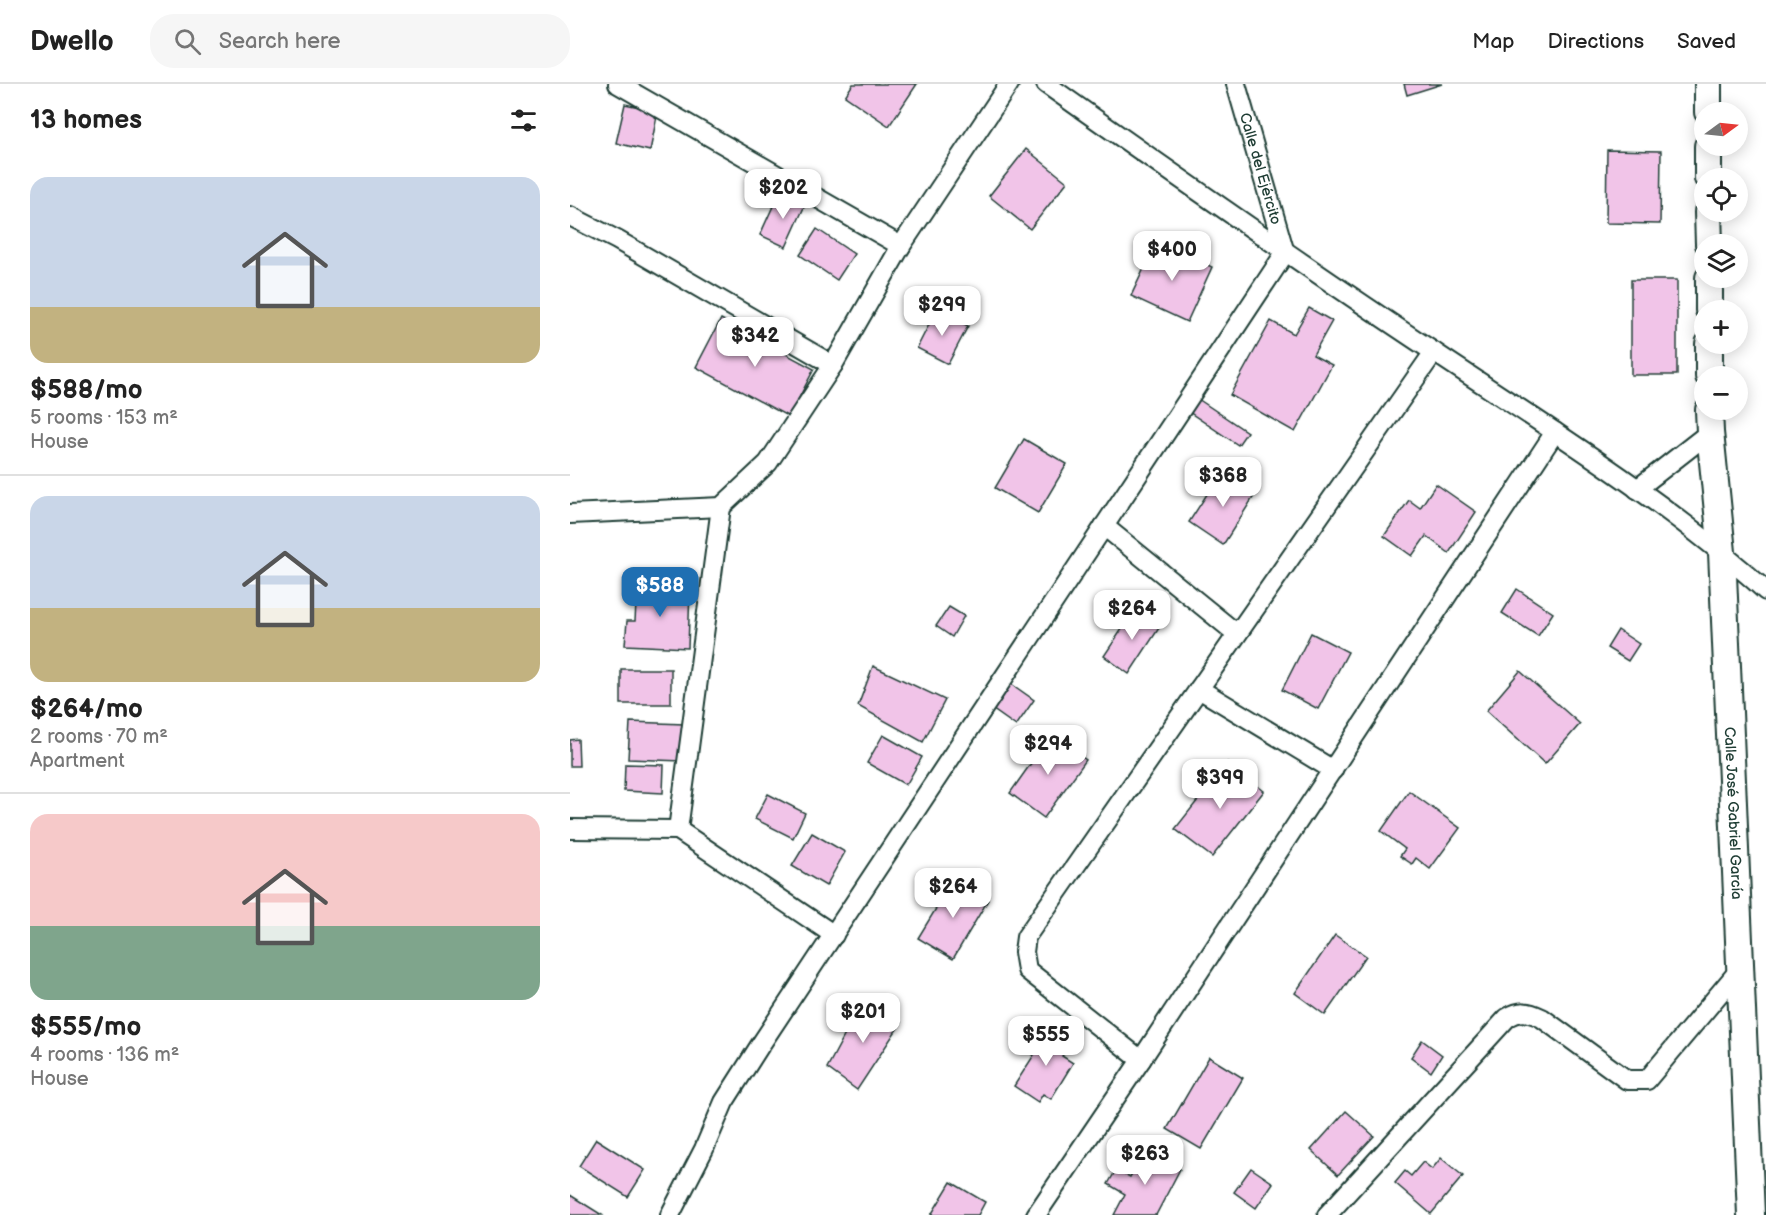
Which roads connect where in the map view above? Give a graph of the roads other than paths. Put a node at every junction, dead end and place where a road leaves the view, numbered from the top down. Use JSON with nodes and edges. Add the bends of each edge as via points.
{"nodes":[{"id":1,"x":618,"y":84,"type":"edge"},
{"id":2,"x":1009,"y":84,"type":"edge"},
{"id":3,"x":1046,"y":84,"type":"edge"},
{"id":4,"x":1236,"y":84,"type":"edge"},
{"id":5,"x":1708,"y":84,"type":"edge"},
{"id":6,"x":1708,"y":102,"type":"edge"},
{"id":7,"x":570,"y":216,"type":"edge"},
{"id":8,"x":901,"y":246,"type":"junction"},
{"id":9,"x":1285,"y":253,"type":"junction"},
{"id":10,"x":1434,"y":352,"type":"junction"},
{"id":11,"x":833,"y":366,"type":"junction"},
{"id":12,"x":1709,"y":421,"type":"edge"},
{"id":13,"x":1555,"y":432,"type":"junction"},
{"id":14,"x":1637,"y":489,"type":"junction"},
{"id":15,"x":721,"y":507,"type":"junction"},
{"id":16,"x":570,"y":514,"type":"edge"},
{"id":17,"x":1104,"y":526,"type":"junction"},
{"id":18,"x":1722,"y":552,"type":"junction"},
{"id":19,"x":1766,"y":591,"type":"edge"},
{"id":20,"x":1237,"y":634,"type":"junction"},
{"id":21,"x":1199,"y":689,"type":"junction"},
{"id":22,"x":1333,"y":770,"type":"junction"},
{"id":23,"x":570,"y":829,"type":"edge"},
{"id":24,"x":678,"y":830,"type":"junction"},
{"id":25,"x":834,"y":935,"type":"junction"},
{"id":26,"x":1740,"y":969,"type":"junction"},
{"id":27,"x":1141,"y":1060,"type":"junction"},
{"id":28,"x":670,"y":1215,"type":"edge"},
{"id":29,"x":1036,"y":1215,"type":"edge"},
{"id":30,"x":1327,"y":1215,"type":"edge"},
{"id":31,"x":1751,"y":1215,"type":"edge"}],
"edges":[{"from":1,"to":8,"type":"street"},
{"from":2,"to":8,"type":"street"},
{"from":3,"to":9,"type":"street"},
{"from":4,"to":9,"type":"street","name":"Calle del Ejército"},
{"from":5,"to":6,"type":"street"},
{"from":7,"to":11,"type":"street"},
{"from":8,"to":11,"type":"street"},
{"from":9,"to":10,"type":"street"},
{"from":9,"to":17,"type":"street"},
{"from":10,"to":13,"type":"street"},
{"from":10,"to":20,"type":"street"},
{"from":11,"to":15,"type":"street","via":[[768,463]]},
{"from":12,"to":14,"type":"street"},
{"from":12,"to":18,"type":"street","name":"Calle José Gabriel García"},
{"from":13,"to":14,"type":"street"},
{"from":13,"to":22,"type":"street"},
{"from":14,"to":18,"type":"street"},
{"from":15,"to":16,"type":"street"},
{"from":15,"to":24,"type":"street"},
{"from":17,"to":20,"type":"street"},
{"from":17,"to":25,"type":"street"},
{"from":18,"to":19,"type":"street"},
{"from":18,"to":26,"type":"street","name":"Calle José Gabriel García"},
{"from":20,"to":21,"type":"street"},
{"from":21,"to":22,"type":"street"},
{"from":21,"to":27,"type":"street","via":[[1026,938],[1027,970]]},
{"from":22,"to":27,"type":"street"},
{"from":23,"to":24,"type":"street"},
{"from":24,"to":25,"type":"street"},
{"from":25,"to":28,"type":"street","via":[[724,1102]]},
{"from":26,"to":30,"type":"street","via":[[1647,1080],[1628,1080],[1531,1012],[1518,1012],[1507,1018]]},
{"from":26,"to":31,"type":"street","name":"Calle José Gabriel García"},
{"from":27,"to":29,"type":"street"}]}
